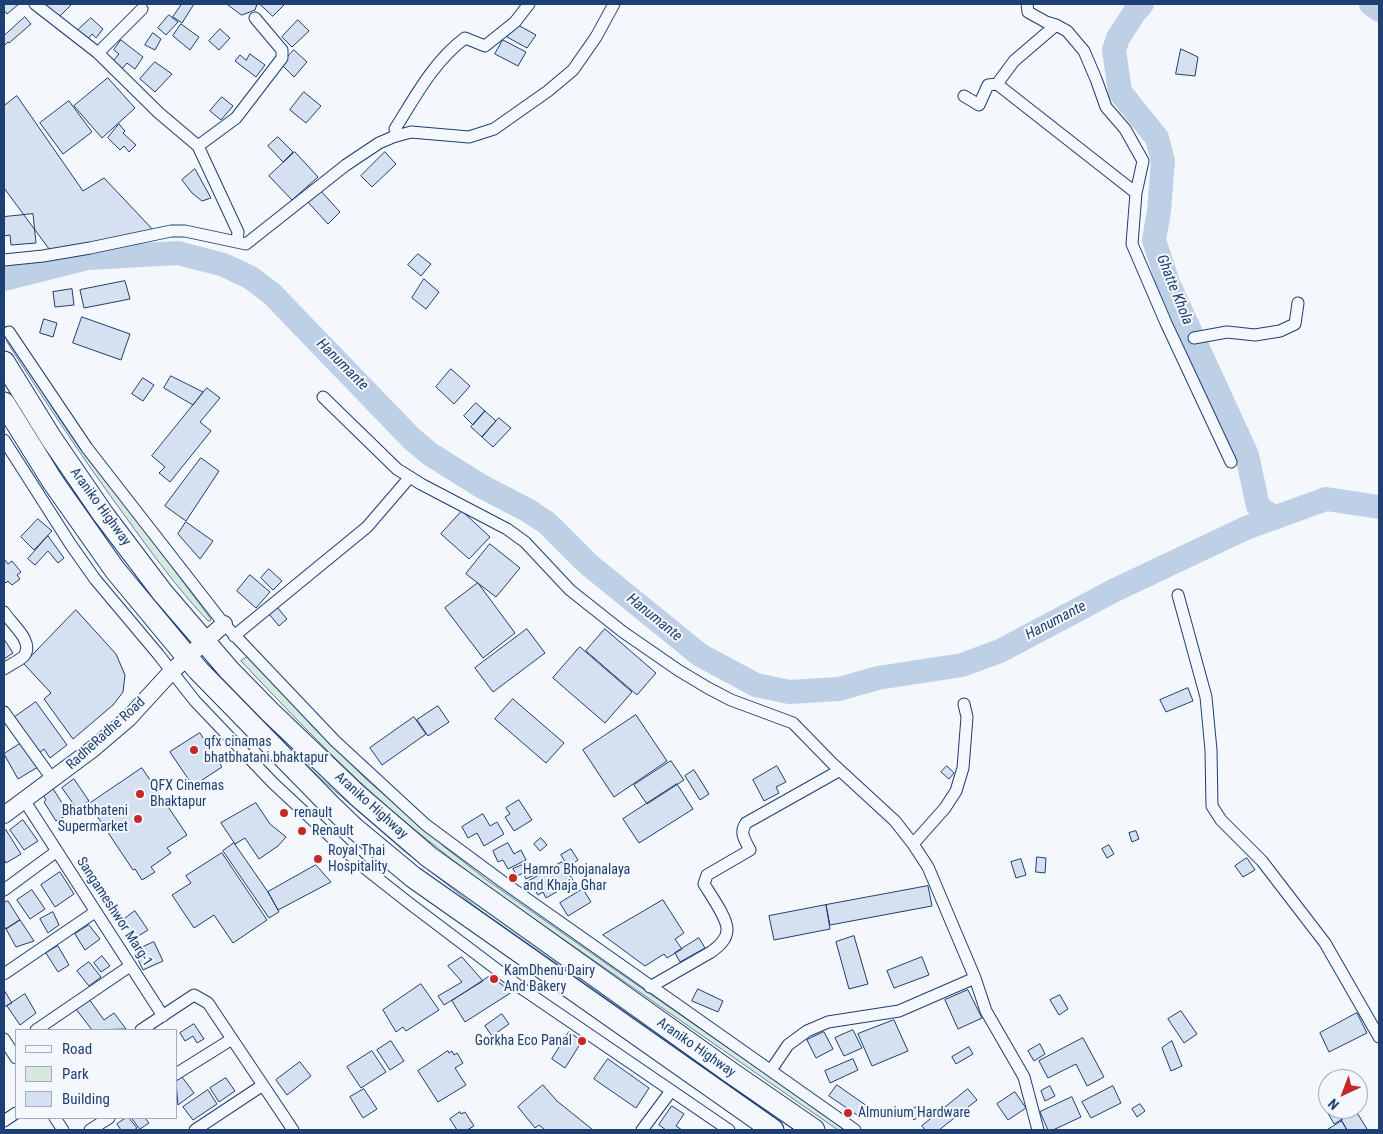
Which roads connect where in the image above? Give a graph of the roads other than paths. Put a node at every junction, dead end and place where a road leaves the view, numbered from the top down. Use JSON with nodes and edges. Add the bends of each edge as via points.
{"nodes":[{"id":1,"x":35,"y":4,"type":"edge"},
{"id":2,"x":529,"y":4,"type":"edge"},
{"id":3,"x":614,"y":4,"type":"edge"},
{"id":4,"x":1027,"y":4,"type":"edge"},
{"id":5,"x":142,"y":10,"type":"dead end"},
{"id":6,"x":255,"y":18,"type":"dead end"},
{"id":7,"x":1056,"y":25,"type":"junction"},
{"id":8,"x":98,"y":53,"type":"junction"},
{"id":9,"x":997,"y":84,"type":"junction"},
{"id":10,"x":964,"y":96,"type":"dead end"},
{"id":11,"x":395,"y":129,"type":"dead end"},
{"id":12,"x":198,"y":146,"type":"junction"},
{"id":13,"x":1136,"y":193,"type":"junction"},
{"id":14,"x":238,"y":242,"type":"junction"},
{"id":15,"x":4,"y":260,"type":"edge"},
{"id":16,"x":1298,"y":303,"type":"dead end"},
{"id":17,"x":9,"y":332,"type":"dead end"},
{"id":18,"x":1194,"y":338,"type":"dead end"},
{"id":19,"x":4,"y":362,"type":"edge"},
{"id":20,"x":322,"y":396,"type":"dead end"},
{"id":21,"x":4,"y":403,"type":"edge"},
{"id":22,"x":4,"y":440,"type":"edge"},
{"id":23,"x":1231,"y":462,"type":"dead end"},
{"id":24,"x":410,"y":477,"type":"junction"},
{"id":25,"x":1178,"y":595,"type":"dead end"},
{"id":26,"x":5,"y":618,"type":"edge"},
{"id":27,"x":229,"y":630,"type":"junction"},
{"id":28,"x":205,"y":642,"type":"junction"},
{"id":29,"x":187,"y":658,"type":"junction"},
{"id":30,"x":4,"y":669,"type":"edge"},
{"id":31,"x":171,"y":672,"type":"junction"},
{"id":32,"x":964,"y":704,"type":"dead end"},
{"id":33,"x":4,"y":712,"type":"edge"},
{"id":34,"x":838,"y":770,"type":"junction"},
{"id":35,"x":53,"y":780,"type":"junction"},
{"id":36,"x":24,"y":800,"type":"junction"},
{"id":37,"x":4,"y":815,"type":"edge"},
{"id":38,"x":913,"y":844,"type":"junction"},
{"id":39,"x":57,"y":851,"type":"junction"},
{"id":40,"x":4,"y":890,"type":"edge"},
{"id":41,"x":95,"y":912,"type":"junction"},
{"id":42,"x":130,"y":966,"type":"junction"},
{"id":43,"x":4,"y":974,"type":"edge"},
{"id":44,"x":975,"y":978,"type":"junction"},
{"id":45,"x":650,"y":987,"type":"junction"},
{"id":46,"x":162,"y":1016,"type":"junction"},
{"id":47,"x":37,"y":1029,"type":"edge"},
{"id":48,"x":142,"y":1029,"type":"edge"},
{"id":49,"x":1379,"y":1037,"type":"edge"},
{"id":50,"x":232,"y":1038,"type":"junction"},
{"id":51,"x":8,"y":1046,"type":"edge"},
{"id":52,"x":15,"y":1056,"type":"edge"},
{"id":53,"x":771,"y":1070,"type":"junction"},
{"id":54,"x":178,"y":1073,"type":"edge"},
{"id":55,"x":263,"y":1085,"type":"junction"},
{"id":56,"x":672,"y":1091,"type":"junction"},
{"id":57,"x":15,"y":1114,"type":"edge"},
{"id":58,"x":56,"y":1119,"type":"edge"},
{"id":59,"x":107,"y":1119,"type":"edge"},
{"id":60,"x":4,"y":1121,"type":"edge"},
{"id":61,"x":63,"y":1130,"type":"edge"},
{"id":62,"x":90,"y":1130,"type":"edge"},
{"id":63,"x":195,"y":1130,"type":"edge"},
{"id":64,"x":293,"y":1130,"type":"edge"},
{"id":65,"x":642,"y":1130,"type":"edge"},
{"id":66,"x":729,"y":1130,"type":"edge"},
{"id":67,"x":774,"y":1130,"type":"edge"},
{"id":68,"x":814,"y":1130,"type":"edge"},
{"id":69,"x":855,"y":1130,"type":"edge"},
{"id":70,"x":1038,"y":1130,"type":"edge"}],
"edges":[{"from":1,"to":8,"type":"street"},
{"from":2,"to":11,"type":"street","via":[[515,22],[485,46],[465,38],[450,50]]},
{"from":3,"to":14,"type":"street","via":[[573,70],[494,129],[469,137],[411,132],[379,143],[246,244]]},
{"from":4,"to":7,"type":"street","via":[[1028,12]]},
{"from":5,"to":8,"type":"street"},
{"from":6,"to":12,"type":"street","via":[[282,50],[282,58],[236,118]]},
{"from":7,"to":9,"type":"street","via":[[1014,60]]},
{"from":7,"to":13,"type":"street","via":[[1067,31],[1084,51],[1106,107],[1125,130],[1143,161]]},
{"from":8,"to":12,"type":"street"},
{"from":9,"to":10,"type":"street","via":[[988,85],[979,105]]},
{"from":9,"to":13,"type":"street"},
{"from":12,"to":14,"type":"street","via":[[238,232]]},
{"from":13,"to":23,"type":"street","via":[[1132,244]]},
{"from":14,"to":15,"type":"street","via":[[171,231],[62,253]]},
{"from":16,"to":18,"type":"street","via":[[1295,324],[1280,331],[1255,335],[1227,332]]},
{"from":17,"to":27,"type":"street","via":[[87,448]]},
{"from":19,"to":28,"type":"highway","name":"Araniko Highway","via":[[103,514]]},
{"from":20,"to":24,"type":"street","via":[[387,460]]},
{"from":21,"to":29,"type":"highway","name":"Araniko Highway","via":[[53,482],[115,570]]},
{"from":22,"to":31,"type":"street","via":[[95,580]]},
{"from":24,"to":27,"type":"street","via":[[367,527]]},
{"from":24,"to":34,"type":"street","via":[[507,529],[525,542],[582,600],[678,670],[731,700],[793,723]]},
{"from":25,"to":49,"type":"street","via":[[1206,697],[1212,806],[1221,820],[1262,861],[1326,943]]},
{"from":26,"to":30,"type":"street","via":[[22,634],[26,649],[24,656]]},
{"from":27,"to":28,"type":"main road","name":"RadheRadhe Road"},
{"from":27,"to":45,"type":"street","via":[[335,741],[426,824]]},
{"from":28,"to":29,"type":"main road","name":"RadheRadhe Road"},
{"from":28,"to":68,"type":"highway","name":"Araniko Highway","via":[[277,719],[358,796],[429,857]]},
{"from":29,"to":31,"type":"main road","name":"RadheRadhe Road"},
{"from":29,"to":67,"type":"highway","name":"Araniko Highway","via":[[330,806],[413,876]]},
{"from":31,"to":35,"type":"main road","name":"RadheRadhe Road","via":[[128,718]]},
{"from":31,"to":56,"type":"street","via":[[194,701],[272,783],[362,866],[524,990]]},
{"from":32,"to":38,"type":"street","via":[[967,717],[963,768],[956,791]]},
{"from":33,"to":35,"type":"street"},
{"from":34,"to":38,"type":"street","via":[[895,821]]},
{"from":34,"to":45,"type":"street","via":[[746,823],[742,834],[750,850],[707,875],[704,884],[726,923],[724,939],[711,952]]},
{"from":35,"to":36,"type":"main road","name":"RadheRadhe Road"},
{"from":36,"to":37,"type":"main road","name":"RadheRadhe Road"},
{"from":36,"to":39,"type":"street","name":"Sangameshwor Marg-1"},
{"from":38,"to":44,"type":"street","via":[[928,867]]},
{"from":39,"to":40,"type":"street"},
{"from":39,"to":41,"type":"street","name":"Sangameshwor Marg-1"},
{"from":41,"to":42,"type":"street","name":"Sangameshwor Marg-1"},
{"from":41,"to":43,"type":"street"},
{"from":42,"to":46,"type":"street","name":"Sangameshwor Marg-1"},
{"from":42,"to":47,"type":"street"},
{"from":44,"to":53,"type":"street","via":[[899,1010],[828,1022],[807,1031],[788,1045]]},
{"from":44,"to":70,"type":"street","via":[[986,1011],[1024,1077]]},
{"from":45,"to":53,"type":"street"},
{"from":46,"to":48,"type":"street"},
{"from":46,"to":50,"type":"street","via":[[194,995],[208,1003]]},
{"from":50,"to":54,"type":"street"},
{"from":50,"to":55,"type":"street"},
{"from":51,"to":52,"type":"street"},
{"from":53,"to":69,"type":"street"},
{"from":55,"to":63,"type":"street"},
{"from":55,"to":64,"type":"street"},
{"from":56,"to":65,"type":"street"},
{"from":56,"to":66,"type":"street"},
{"from":57,"to":60,"type":"street"},
{"from":58,"to":61,"type":"street"},
{"from":59,"to":62,"type":"street"}]}
